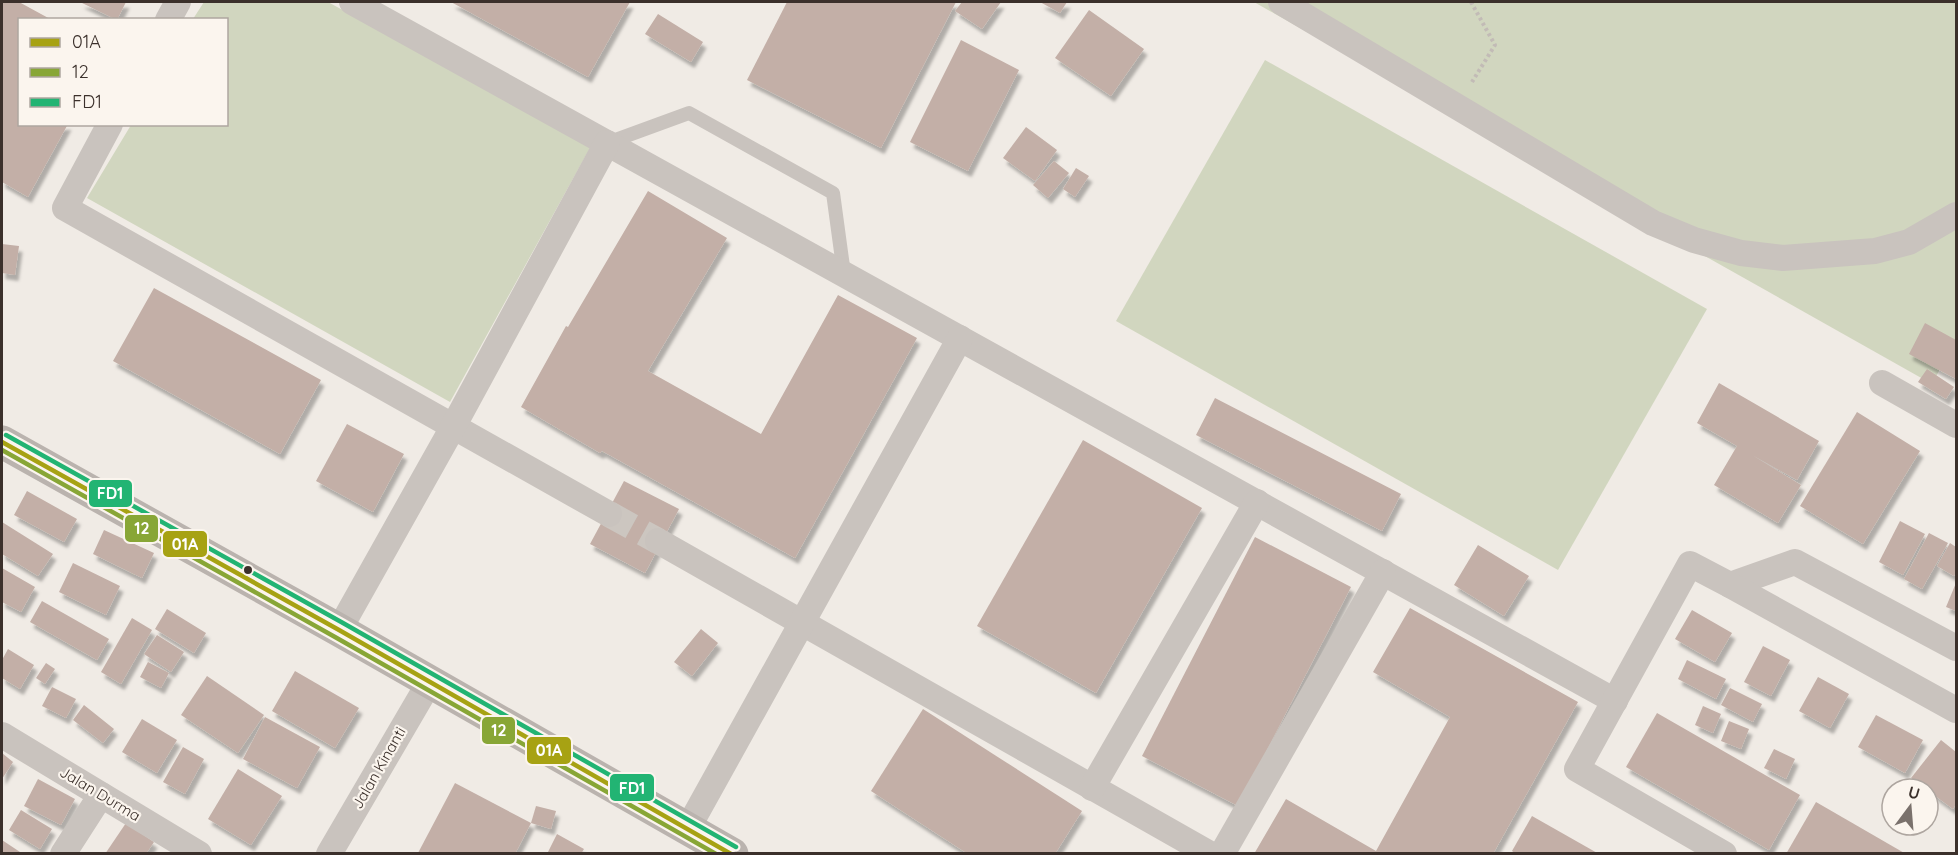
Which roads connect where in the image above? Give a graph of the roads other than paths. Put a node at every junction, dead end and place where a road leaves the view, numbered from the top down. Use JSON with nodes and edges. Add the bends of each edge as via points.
{"nodes":[{"id":1,"x":178,"y":2,"type":"edge"},
{"id":2,"x":352,"y":2,"type":"edge"},
{"id":3,"x":1281,"y":2,"type":"edge"},
{"id":4,"x":169,"y":18,"type":"edge"},
{"id":5,"x":109,"y":126,"type":"edge"},
{"id":6,"x":607,"y":143,"type":"junction"},
{"id":7,"x":1956,"y":215,"type":"edge"},
{"id":8,"x":844,"y":274,"type":"junction"},
{"id":9,"x":960,"y":338,"type":"junction"},
{"id":10,"x":1882,"y":383,"type":"dead end"},
{"id":11,"x":1956,"y":425,"type":"edge"},
{"id":12,"x":453,"y":427,"type":"junction"},
{"id":13,"x":2,"y":442,"type":"edge"},
{"id":14,"x":1257,"y":502,"type":"junction"},
{"id":15,"x":609,"y":514,"type":"tunnel mouth"},
{"id":16,"x":658,"y":541,"type":"tunnel mouth"},
{"id":17,"x":1383,"y":572,"type":"junction"},
{"id":18,"x":1731,"y":585,"type":"junction"},
{"id":19,"x":802,"y":622,"type":"junction"},
{"id":20,"x":339,"y":630,"type":"junction"},
{"id":21,"x":1956,"y":648,"type":"edge"},
{"id":22,"x":429,"y":683,"type":"junction"},
{"id":23,"x":1615,"y":701,"type":"junction"},
{"id":24,"x":1956,"y":710,"type":"edge"},
{"id":25,"x":2,"y":735,"type":"edge"},
{"id":26,"x":1092,"y":788,"type":"junction"},
{"id":27,"x":101,"y":795,"type":"junction"},
{"id":28,"x":688,"y":828,"type":"junction"},
{"id":29,"x":1721,"y":853,"type":"edge"},
{"id":30,"x":63,"y":854,"type":"edge"},
{"id":31,"x":199,"y":854,"type":"edge"},
{"id":32,"x":329,"y":854,"type":"edge"},
{"id":33,"x":732,"y":854,"type":"edge"},
{"id":34,"x":1210,"y":854,"type":"edge"},
{"id":35,"x":1222,"y":854,"type":"edge"}],
"edges":[{"from":1,"to":4,"type":"street"},
{"from":2,"to":6,"type":"street"},
{"from":3,"to":7,"type":"street","via":[[1653,223],[1694,240],[1741,253],[1783,258],[1875,250],[1909,242]]},
{"from":5,"to":12,"type":"street","via":[[65,208]]},
{"from":6,"to":8,"type":"street"},
{"from":6,"to":8,"type":"lane","via":[[689,113],[813,181],[833,193]]},
{"from":6,"to":12,"type":"street"},
{"from":8,"to":9,"type":"street"},
{"from":9,"to":14,"type":"street"},
{"from":9,"to":19,"type":"street"},
{"from":10,"to":11,"type":"street"},
{"from":12,"to":15,"type":"street"},
{"from":12,"to":20,"type":"street"},
{"from":13,"to":20,"type":"main road"},
{"from":14,"to":17,"type":"street"},
{"from":14,"to":26,"type":"street"},
{"from":16,"to":19,"type":"street"},
{"from":17,"to":23,"type":"street"},
{"from":17,"to":35,"type":"street"},
{"from":18,"to":21,"type":"street","via":[[1795,562]]},
{"from":18,"to":23,"type":"street","via":[[1690,564]]},
{"from":18,"to":24,"type":"street"},
{"from":19,"to":26,"type":"street"},
{"from":19,"to":28,"type":"street"},
{"from":20,"to":22,"type":"main road"},
{"from":22,"to":28,"type":"main road"},
{"from":22,"to":32,"type":"street","name":"Jalan Kinanti"},
{"from":23,"to":29,"type":"street","via":[[1577,769]]},
{"from":25,"to":27,"type":"street","name":"Jalan Durma"},
{"from":26,"to":34,"type":"street"},
{"from":27,"to":30,"type":"street"},
{"from":27,"to":31,"type":"street","name":"Jalan Durma"},
{"from":28,"to":33,"type":"main road"}]}
